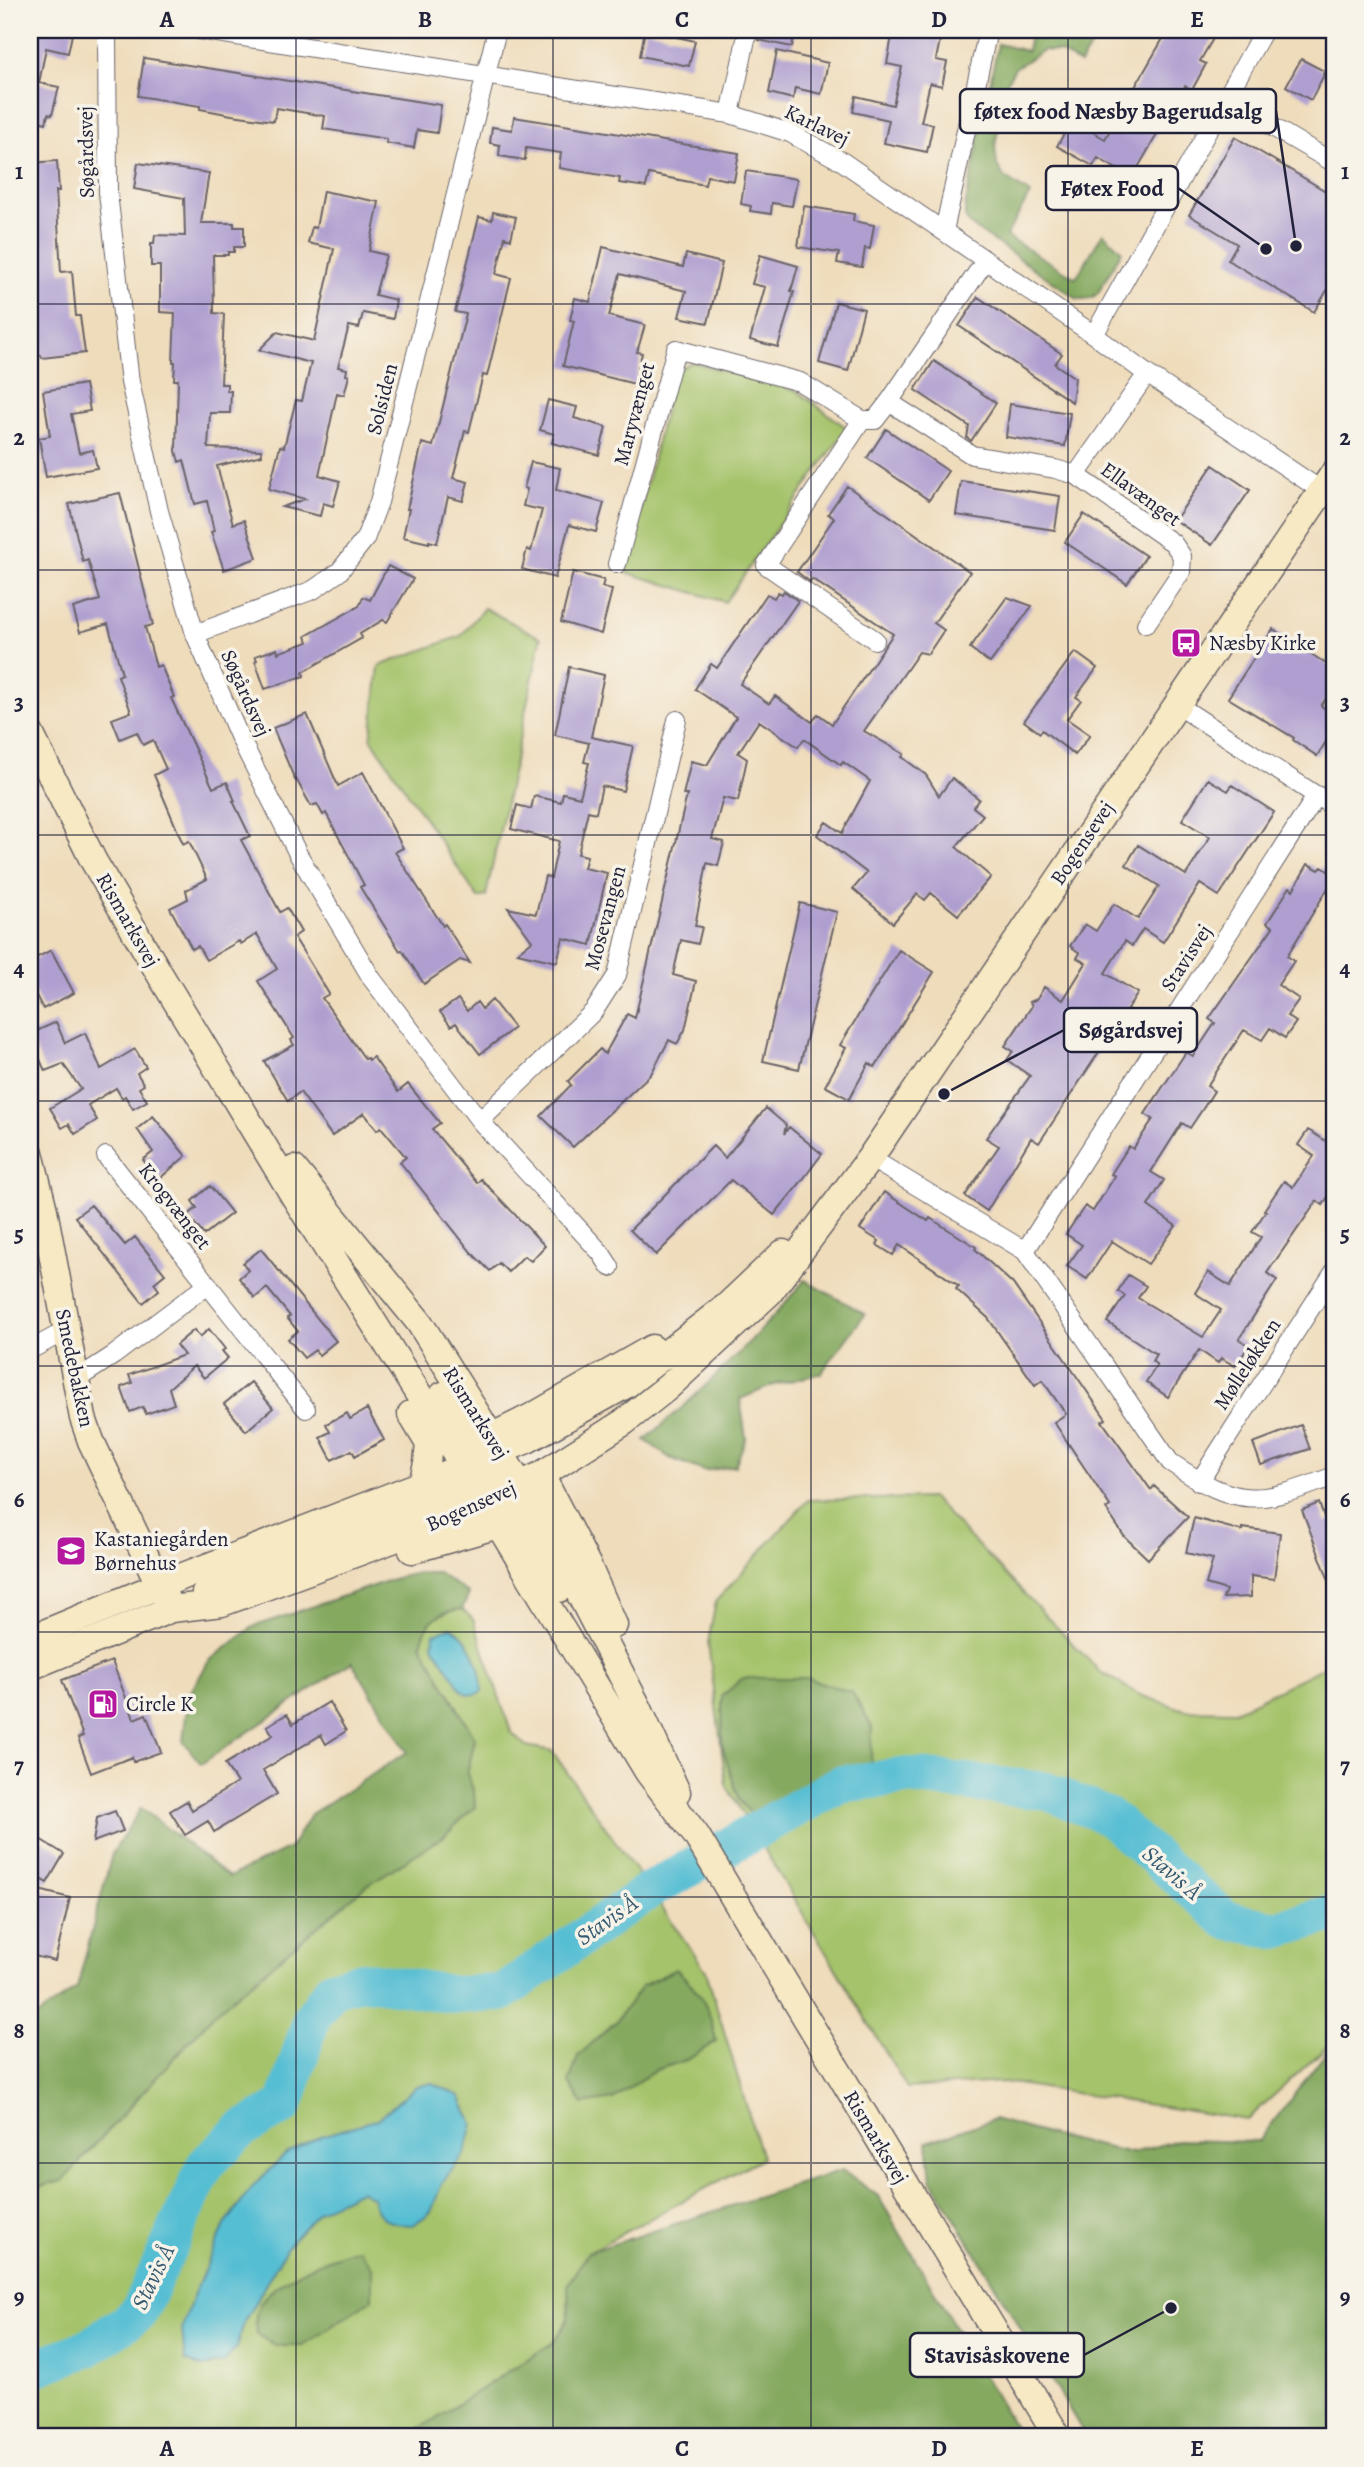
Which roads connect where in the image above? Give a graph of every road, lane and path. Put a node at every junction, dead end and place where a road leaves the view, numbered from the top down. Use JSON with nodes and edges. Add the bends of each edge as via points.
{"nodes":[{"id":1,"x":107,"y":30,"type":"edge"},
{"id":2,"x":198,"y":30,"type":"edge"},
{"id":3,"x":497,"y":30,"type":"edge"},
{"id":4,"x":748,"y":30,"type":"edge"},
{"id":5,"x":988,"y":30,"type":"edge"},
{"id":6,"x":1264,"y":30,"type":"edge"},
{"id":7,"x":258,"y":34,"type":"edge"},
{"id":8,"x":488,"y":74,"type":"junction"},
{"id":9,"x":1225,"y":99,"type":"junction"},
{"id":10,"x":730,"y":114,"type":"junction"},
{"id":11,"x":1334,"y":163,"type":"edge"},
{"id":12,"x":944,"y":231,"type":"junction"},
{"id":13,"x":985,"y":261,"type":"junction"},
{"id":14,"x":1094,"y":334,"type":"junction"},
{"id":15,"x":1147,"y":374,"type":"junction"},
{"id":16,"x":889,"y":402,"type":"junction"},
{"id":17,"x":862,"y":420,"type":"junction"},
{"id":18,"x":1076,"y":475,"type":"junction"},
{"id":19,"x":1328,"y":482,"type":"edge"},
{"id":20,"x":618,"y":564,"type":"dead end"},
{"id":21,"x":1146,"y":624,"type":"dead end"},
{"id":22,"x":195,"y":634,"type":"junction"},
{"id":23,"x":875,"y":640,"type":"dead end"},
{"id":24,"x":1176,"y":704,"type":"junction"},
{"id":25,"x":677,"y":720,"type":"dead end"},
{"id":26,"x":30,"y":733,"type":"edge"},
{"id":27,"x":1317,"y":795,"type":"junction"},
{"id":28,"x":1334,"y":807,"type":"edge"},
{"id":29,"x":239,"y":1101,"type":"junction"},
{"id":30,"x":480,"y":1121,"type":"junction"},
{"id":31,"x":30,"y":1153,"type":"edge"},
{"id":32,"x":106,"y":1156,"type":"dead end"},
{"id":33,"x":870,"y":1158,"type":"junction"},
{"id":34,"x":294,"y":1196,"type":"junction"},
{"id":35,"x":828,"y":1211,"type":"junction"},
{"id":36,"x":1025,"y":1251,"type":"junction"},
{"id":37,"x":610,"y":1267,"type":"dead end"},
{"id":38,"x":1334,"y":1272,"type":"edge"},
{"id":39,"x":208,"y":1284,"type":"junction"},
{"id":40,"x":727,"y":1306,"type":"junction"},
{"id":41,"x":67,"y":1330,"type":"junction"},
{"id":42,"x":30,"y":1350,"type":"edge"},
{"id":43,"x":77,"y":1379,"type":"junction"},
{"id":44,"x":306,"y":1409,"type":"dead end"},
{"id":45,"x":495,"y":1473,"type":"junction"},
{"id":46,"x":1334,"y":1476,"type":"edge"},
{"id":47,"x":1199,"y":1482,"type":"junction"},
{"id":48,"x":422,"y":1484,"type":"junction"},
{"id":49,"x":498,"y":1525,"type":"junction"},
{"id":50,"x":160,"y":1585,"type":"junction"},
{"id":51,"x":222,"y":1602,"type":"junction"},
{"id":52,"x":171,"y":1609,"type":"junction"},
{"id":53,"x":30,"y":1639,"type":"edge"},
{"id":54,"x":30,"y":1667,"type":"edge"},
{"id":55,"x":696,"y":1835,"type":"junction"},
{"id":56,"x":1058,"y":2437,"type":"edge"}],
"edges":[{"from":1,"to":22,"type":"street","name":"Søgårdsvej","via":[[108,193],[130,382],[159,511]]},
{"from":2,"to":7,"type":"street","name":"Karlavej"},
{"from":3,"to":8,"type":"street","name":"Solsiden"},
{"from":4,"to":10,"type":"street"},
{"from":5,"to":12,"type":"street"},
{"from":6,"to":9,"type":"street"},
{"from":7,"to":8,"type":"street","name":"Karlavej"},
{"from":8,"to":10,"type":"street","name":"Karlavej"},
{"from":8,"to":22,"type":"street","name":"Solsiden","via":[[379,502],[365,539],[339,572],[313,590]]},
{"from":9,"to":11,"type":"street"},
{"from":9,"to":14,"type":"street"},
{"from":10,"to":12,"type":"street","name":"Karlavej","via":[[790,133]]},
{"from":12,"to":13,"type":"street","name":"Karlavej"},
{"from":13,"to":14,"type":"street","name":"Karlavej"},
{"from":13,"to":16,"type":"street"},
{"from":14,"to":15,"type":"street","name":"Karlavej"},
{"from":15,"to":18,"type":"street","name":"Ellavænget"},
{"from":15,"to":19,"type":"street","name":"Karlavej"},
{"from":16,"to":17,"type":"street","via":[[875,420]]},
{"from":16,"to":18,"type":"street","name":"Ellavænget","via":[[972,455]]},
{"from":17,"to":20,"type":"street","name":"Maryvænget","via":[[800,382],[676,349]]},
{"from":17,"to":23,"type":"street","via":[[766,565]]},
{"from":18,"to":21,"type":"street","name":"Ellavænget","via":[[1172,543],[1182,556],[1181,572]]},
{"from":19,"to":24,"type":"main road","name":"Bogensevej"},
{"from":22,"to":30,"type":"street","name":"Søgårdsvej","via":[[239,736],[304,865],[372,979]]},
{"from":24,"to":27,"type":"street"},
{"from":24,"to":33,"type":"main road","name":"Bogensevej"},
{"from":25,"to":30,"type":"street","name":"Mosevangen","via":[[617,975],[594,1011]]},
{"from":26,"to":29,"type":"main road","name":"Rismarksvej","via":[[93,860]]},
{"from":27,"to":28,"type":"street"},
{"from":27,"to":36,"type":"street","name":"Stavisvej"},
{"from":29,"to":34,"type":"main road","name":"Rismarksvej"},
{"from":29,"to":45,"type":"main road","name":"Rismarksvej","via":[[419,1322]]},
{"from":30,"to":37,"type":"street","name":"Søgårdsvej"},
{"from":31,"to":41,"type":"main road","name":"Smedebakken"},
{"from":32,"to":39,"type":"street","name":"Krogvænget"},
{"from":33,"to":35,"type":"main road","name":"Bogensevej"},
{"from":33,"to":36,"type":"street"},
{"from":34,"to":45,"type":"main road","name":"Rismarksvej"},
{"from":34,"to":48,"type":"main road","via":[[328,1272],[429,1444]]},
{"from":35,"to":40,"type":"main road","name":"Bogensevej"},
{"from":35,"to":45,"type":"main road","name":"Bogensevej","via":[[769,1293],[624,1422]]},
{"from":36,"to":47,"type":"street","via":[[1162,1452]]},
{"from":38,"to":47,"type":"street","name":"Mølleløkken"},
{"from":39,"to":43,"type":"street"},
{"from":39,"to":44,"type":"street","name":"Krogvænget"},
{"from":40,"to":45,"type":"main road","via":[[667,1370],[617,1412],[583,1434]]},
{"from":40,"to":45,"type":"main road","via":[[535,1415]]},
{"from":41,"to":42,"type":"street"},
{"from":41,"to":43,"type":"main road","name":"Smedebakken"},
{"from":43,"to":50,"type":"main road","name":"Smedebakken","via":[[91,1441]]},
{"from":45,"to":48,"type":"main road","name":"Bogensevej"},
{"from":45,"to":49,"type":"main road","name":"Rismarksvej"},
{"from":45,"to":51,"type":"main road","name":"Bogensevej","via":[[438,1523]]},
{"from":45,"to":52,"type":"main road","via":[[241,1575]]},
{"from":45,"to":55,"type":"main road","via":[[632,1712]]},
{"from":45,"to":55,"type":"main road","via":[[588,1566],[621,1638]]},
{"from":46,"to":47,"type":"street","via":[[1288,1494],[1257,1499],[1230,1495]]},
{"from":48,"to":50,"type":"main road","name":"Bogensevej"},
{"from":49,"to":51,"type":"main road","via":[[261,1600]]},
{"from":49,"to":55,"type":"main road","name":"Rismarksvej","via":[[648,1772]]},
{"from":50,"to":52,"type":"main road","name":"Smedebakken"},
{"from":50,"to":53,"type":"main road","name":"Bogensevej"},
{"from":51,"to":52,"type":"main road","name":"Bogensevej"},
{"from":52,"to":54,"type":"main road","name":"Bogensevej"},
{"from":55,"to":56,"type":"main road","name":"Rismarksvej"}]}
